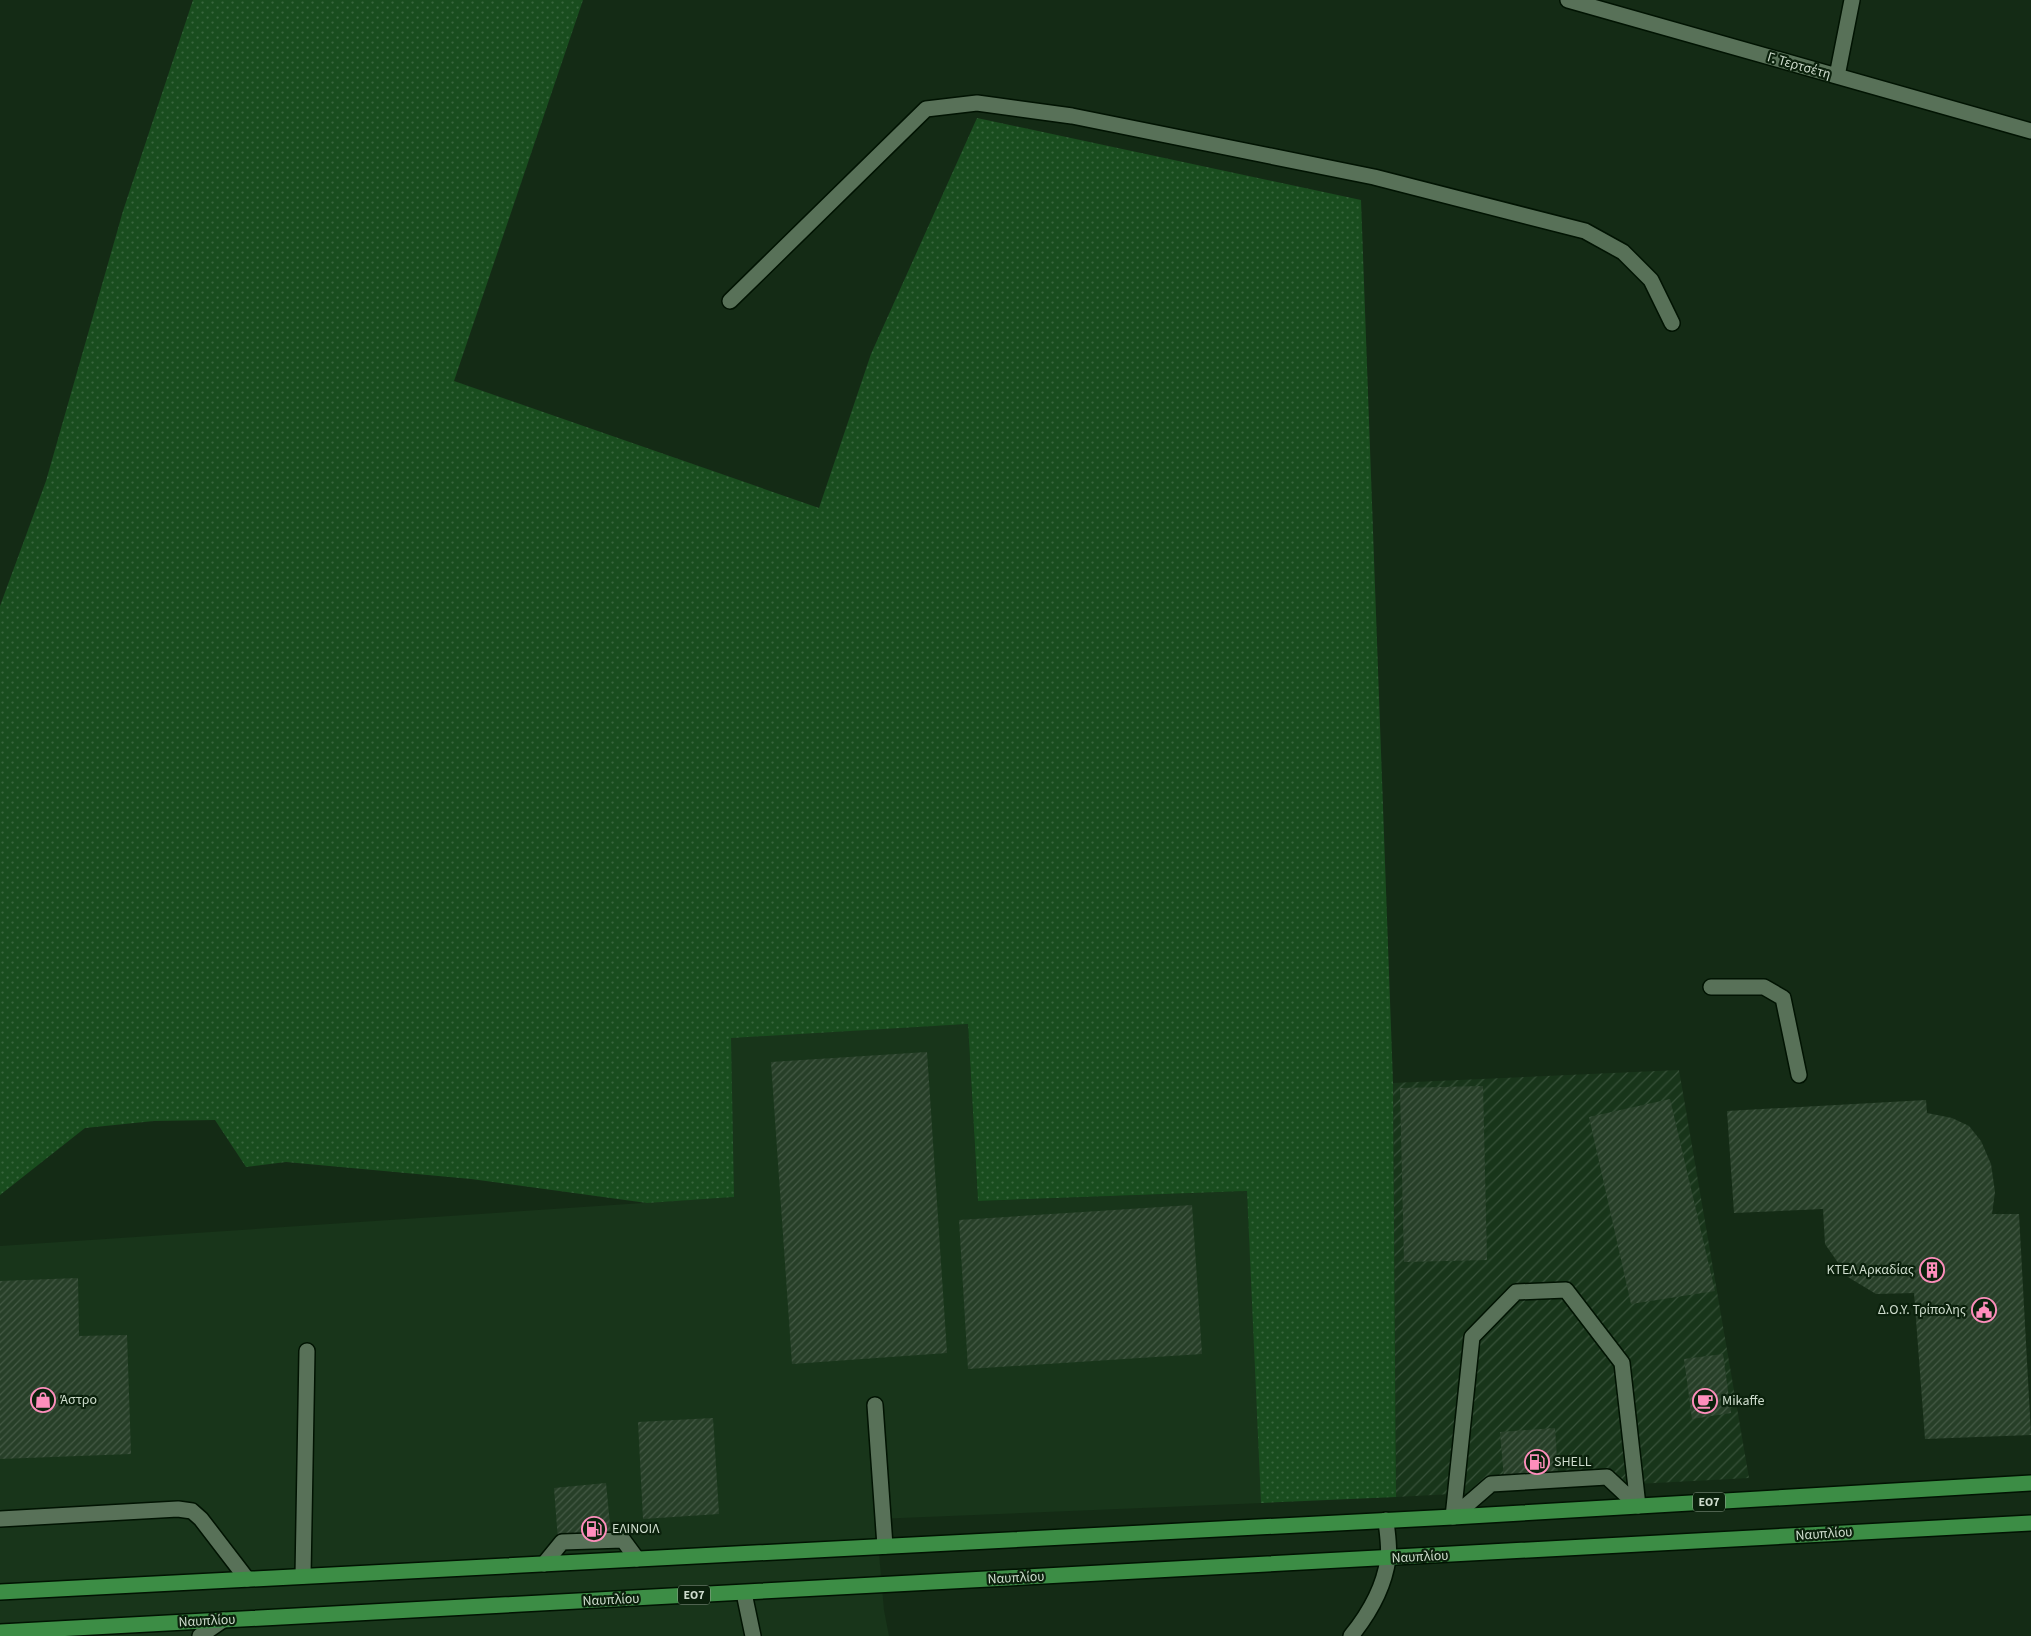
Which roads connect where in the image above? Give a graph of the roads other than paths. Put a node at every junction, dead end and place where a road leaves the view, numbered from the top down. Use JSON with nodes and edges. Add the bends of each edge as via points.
{"nodes":[{"id":1,"x":1852,"y":0,"type":"edge"},
{"id":2,"x":1572,"y":1,"type":"edge"},
{"id":3,"x":1837,"y":76,"type":"junction"},
{"id":4,"x":2031,"y":131,"type":"edge"},
{"id":5,"x":730,"y":301,"type":"dead end"},
{"id":6,"x":1672,"y":323,"type":"dead end"},
{"id":7,"x":1710,"y":987,"type":"dead end"},
{"id":8,"x":1799,"y":1075,"type":"dead end"},
{"id":9,"x":307,"y":1351,"type":"dead end"},
{"id":10,"x":875,"y":1405,"type":"dead end"},
{"id":11,"x":2031,"y":1483,"type":"edge"},
{"id":12,"x":1638,"y":1506,"type":"junction"},
{"id":13,"x":1454,"y":1517,"type":"junction"},
{"id":14,"x":0,"y":1519,"type":"edge"},
{"id":15,"x":1386,"y":1520,"type":"junction"},
{"id":16,"x":2031,"y":1523,"type":"edge"},
{"id":17,"x":885,"y":1546,"type":"junction"},
{"id":18,"x":1388,"y":1558,"type":"junction"},
{"id":19,"x":637,"y":1559,"type":"junction"},
{"id":20,"x":544,"y":1564,"type":"junction"},
{"id":21,"x":303,"y":1576,"type":"junction"},
{"id":22,"x":247,"y":1579,"type":"junction"},
{"id":23,"x":0,"y":1592,"type":"edge"},
{"id":24,"x":744,"y":1593,"type":"junction"},
{"id":25,"x":223,"y":1620,"type":"junction"},
{"id":26,"x":0,"y":1632,"type":"edge"},
{"id":27,"x":200,"y":1636,"type":"edge"},
{"id":28,"x":753,"y":1636,"type":"edge"},
{"id":29,"x":1351,"y":1636,"type":"edge"}],
"edges":[{"from":1,"to":3,"type":"street"},
{"from":2,"to":3,"type":"street","name":"Γ. Τερτσέτη"},
{"from":3,"to":4,"type":"street","name":"Γ. Τερτσέτη"},
{"from":5,"to":6,"type":"street","via":[[926,109],[976,103],[1072,116],[1374,177],[1585,231],[1623,252],[1651,280]]},
{"from":7,"to":8,"type":"street","via":[[1764,987],[1783,998]]},
{"from":9,"to":21,"type":"street"},
{"from":10,"to":17,"type":"street"},
{"from":11,"to":12,"type":"main road","number":"ΕΟ7"},
{"from":12,"to":13,"type":"main road","number":"ΕΟ7"},
{"from":12,"to":13,"type":"street","via":[[1607,1477],[1491,1484]]},
{"from":12,"to":13,"type":"street","via":[[1622,1363],[1566,1290],[1516,1292],[1472,1337]]},
{"from":13,"to":15,"type":"main road","number":"ΕΟ7"},
{"from":14,"to":22,"type":"street","via":[[178,1509],[192,1511]]},
{"from":15,"to":17,"type":"main road","number":"ΕΟ7"},
{"from":15,"to":18,"type":"street"},
{"from":16,"to":18,"type":"main road","name":"Ναυπλίου","number":"ΕΟ7"},
{"from":17,"to":19,"type":"main road","number":"ΕΟ7"},
{"from":18,"to":24,"type":"main road","name":"Ναυπλίου","number":"ΕΟ7"},
{"from":18,"to":29,"type":"street","via":[[1364,1621]]},
{"from":19,"to":20,"type":"main road","number":"ΕΟ7"},
{"from":19,"to":20,"type":"street","via":[[623,1540],[562,1542]]},
{"from":20,"to":21,"type":"main road","number":"ΕΟ7"},
{"from":21,"to":22,"type":"main road","number":"ΕΟ7"},
{"from":22,"to":23,"type":"main road","number":"ΕΟ7"},
{"from":24,"to":25,"type":"main road","name":"Ναυπλίου","number":"ΕΟ7"},
{"from":24,"to":28,"type":"street"},
{"from":25,"to":26,"type":"main road","name":"Ναυπλίου","number":"ΕΟ7"},
{"from":25,"to":27,"type":"street"}]}
